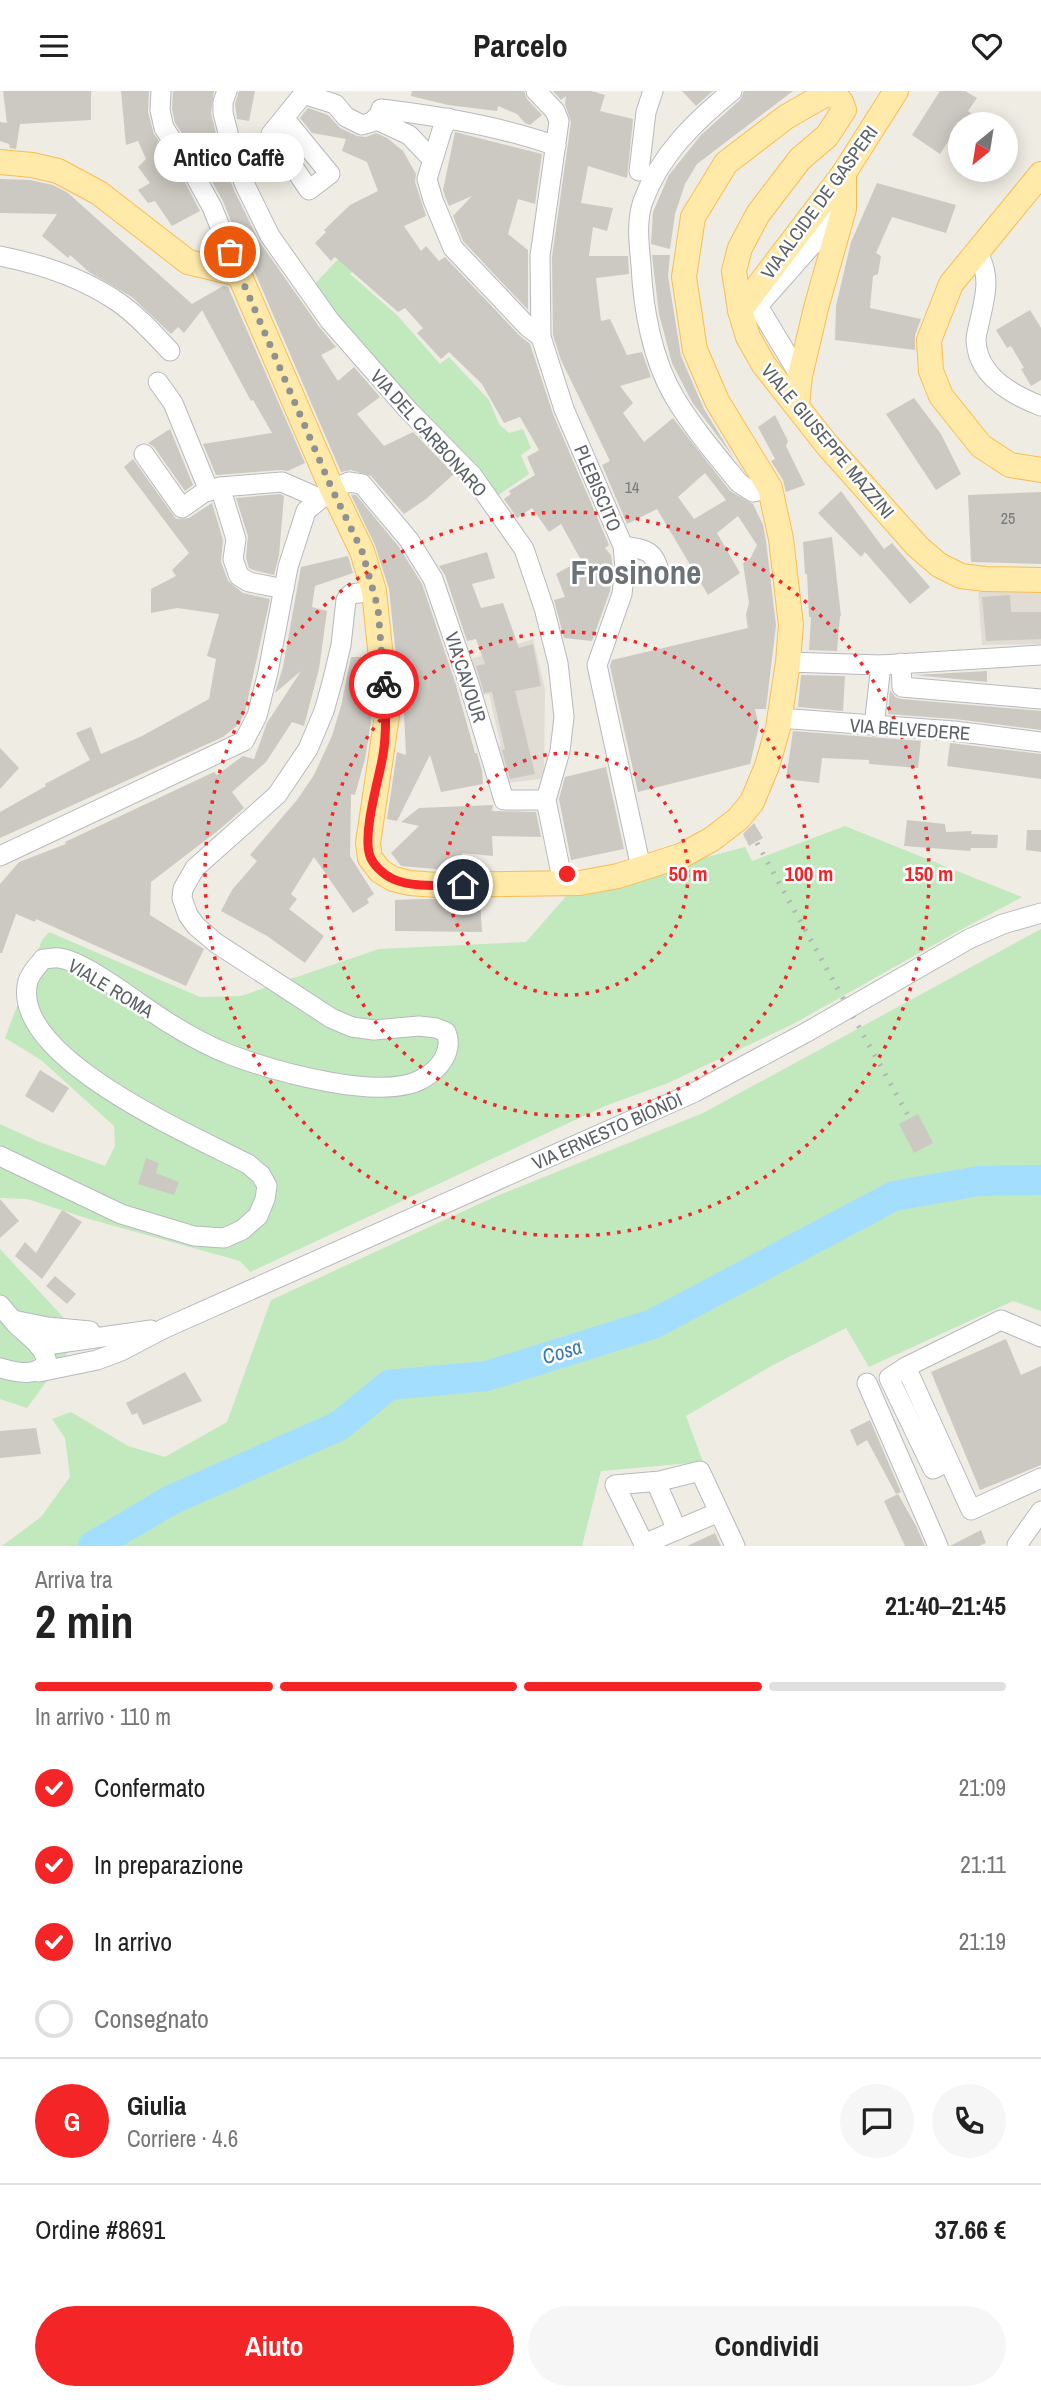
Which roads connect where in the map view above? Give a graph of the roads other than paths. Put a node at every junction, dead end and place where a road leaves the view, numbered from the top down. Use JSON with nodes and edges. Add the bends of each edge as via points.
{"nodes":[{"id":1,"x":161,"y":91,"type":"edge"},
{"id":2,"x":227,"y":91,"type":"edge"},
{"id":3,"x":536,"y":91,"type":"edge"},
{"id":4,"x":653,"y":91,"type":"edge"},
{"id":5,"x":733,"y":91,"type":"edge"},
{"id":6,"x":896,"y":91,"type":"edge"},
{"id":7,"x":837,"y":96,"type":"edge"},
{"id":8,"x":380,"y":114,"type":"junction"},
{"id":9,"x":284,"y":118,"type":"dead end"},
{"id":10,"x":448,"y":118,"type":"junction"},
{"id":11,"x":556,"y":146,"type":"junction"},
{"id":12,"x":432,"y":159,"type":"junction"},
{"id":13,"x":0,"y":162,"type":"edge"},
{"id":14,"x":639,"y":171,"type":"dead end"},
{"id":15,"x":844,"y":173,"type":"junction"},
{"id":16,"x":1041,"y":174,"type":"edge"},
{"id":17,"x":844,"y":209,"type":"junction"},
{"id":18,"x":977,"y":251,"type":"junction"},
{"id":19,"x":0,"y":256,"type":"edge"},
{"id":20,"x":239,"y":274,"type":"junction"},
{"id":21,"x":740,"y":310,"type":"junction"},
{"id":22,"x":541,"y":337,"type":"junction"},
{"id":23,"x":170,"y":351,"type":"dead end"},
{"id":24,"x":800,"y":376,"type":"junction"},
{"id":25,"x":158,"y":382,"type":"dead end"},
{"id":26,"x":797,"y":405,"type":"junction"},
{"id":27,"x":1041,"y":405,"type":"edge"},
{"id":28,"x":144,"y":454,"type":"dead end"},
{"id":29,"x":1041,"y":470,"type":"edge"},
{"id":30,"x":770,"y":488,"type":"junction"},
{"id":31,"x":215,"y":489,"type":"junction"},
{"id":32,"x":326,"y":494,"type":"junction"},
{"id":33,"x":622,"y":545,"type":"junction"},
{"id":34,"x":660,"y":574,"type":"dead end"},
{"id":35,"x":1041,"y":580,"type":"edge"},
{"id":36,"x":284,"y":590,"type":"junction"},
{"id":37,"x":374,"y":591,"type":"junction"},
{"id":38,"x":1041,"y":655,"type":"edge"},
{"id":39,"x":788,"y":662,"type":"junction"},
{"id":40,"x":891,"y":664,"type":"junction"},
{"id":41,"x":1041,"y":699,"type":"edge"},
{"id":42,"x":779,"y":719,"type":"junction"},
{"id":43,"x":874,"y":726,"type":"junction"},
{"id":44,"x":1041,"y":742,"type":"edge"},
{"id":45,"x":546,"y":800,"type":"junction"},
{"id":46,"x":0,"y":856,"type":"edge"},
{"id":47,"x":641,"y":867,"type":"junction"},
{"id":48,"x":563,"y":883,"type":"junction"},
{"id":49,"x":1041,"y":913,"type":"edge"},
{"id":50,"x":0,"y":1156,"type":"edge"},
{"id":51,"x":6,"y":1312,"type":"edge"},
{"id":52,"x":163,"y":1329,"type":"junction"},
{"id":53,"x":122,"y":1333,"type":"junction"},
{"id":54,"x":1041,"y":1337,"type":"edge"},
{"id":55,"x":39,"y":1346,"type":"junction"},
{"id":56,"x":0,"y":1368,"type":"edge"},
{"id":57,"x":39,"y":1372,"type":"junction"},
{"id":58,"x":867,"y":1383,"type":"dead end"},
{"id":59,"x":1041,"y":1478,"type":"edge"},
{"id":60,"x":656,"y":1482,"type":"junction"},
{"id":61,"x":1041,"y":1511,"type":"edge"},
{"id":62,"x":719,"y":1512,"type":"junction"},
{"id":63,"x":677,"y":1530,"type":"junction"},
{"id":64,"x":736,"y":1546,"type":"edge"},
{"id":65,"x":938,"y":1546,"type":"edge"},
{"id":66,"x":1017,"y":1546,"type":"edge"}],
"edges":[{"from":1,"to":20,"type":"street","via":[[164,128],[212,207]]},
{"from":2,"to":45,"type":"street","name":"VIA DEL CARBONARO","via":[[223,113],[234,156],[270,236],[330,321],[472,475],[524,549],[558,663],[564,717]]},
{"from":3,"to":11,"type":"street","name":"PLEBISCITO","via":[[559,121]]},
{"from":4,"to":14,"type":"street"},
{"from":5,"to":30,"type":"street","via":[[683,134],[644,200],[638,220],[641,276],[661,370],[674,396],[739,483],[753,492]]},
{"from":6,"to":15,"type":"main road","name":"VIA ALCIDE DE GASPERI"},
{"from":7,"to":21,"type":"main road","name":"VIALE GIUSEPPE MAZZINI","via":[[827,136],[800,159],[758,214],[740,248],[734,271]]},
{"from":7,"to":30,"type":"main road","via":[[786,117],[726,163],[693,217],[684,277],[695,350],[716,401]]},
{"from":8,"to":9,"type":"street","via":[[362,125],[346,117],[335,104],[306,95]]},
{"from":8,"to":10,"type":"street","via":[[381,109]]},
{"from":8,"to":12,"type":"street","via":[[379,121],[409,135]]},
{"from":10,"to":11,"type":"street"},
{"from":10,"to":12,"type":"street"},
{"from":11,"to":22,"type":"street","name":"PLEBISCITO","via":[[540,255]]},
{"from":12,"to":22,"type":"street","via":[[426,180],[453,248]]},
{"from":13,"to":20,"type":"main road","via":[[58,171],[99,193],[188,262]]},
{"from":15,"to":17,"type":"main road"},
{"from":15,"to":21,"type":"main road","name":"VIA ALCIDE DE GASPERI"},
{"from":16,"to":18,"type":"main road"},
{"from":17,"to":24,"type":"main road"},
{"from":17,"to":24,"type":"street","via":[[758,306]]},
{"from":18,"to":27,"type":"street","via":[[987,276],[976,341],[983,365],[1013,393]]},
{"from":18,"to":29,"type":"main road","via":[[951,284],[937,315],[929,340],[931,371],[941,396],[981,446],[1010,465]]},
{"from":19,"to":23,"type":"street","via":[[90,285],[120,303]]},
{"from":20,"to":32,"type":"main road"},
{"from":21,"to":26,"type":"main road","name":"VIALE GIUSEPPE MAZZINI","via":[[764,365]]},
{"from":22,"to":33,"type":"street","name":"PLEBISCITO","via":[[564,408]]},
{"from":24,"to":26,"type":"main road"},
{"from":25,"to":31,"type":"street"},
{"from":26,"to":35,"type":"main road","name":"VIALE GIUSEPPE MAZZINI","via":[[862,485],[939,565],[961,576]]},
{"from":28,"to":31,"type":"street","via":[[182,508]]},
{"from":30,"to":39,"type":"main road","via":[[782,539],[791,625]]},
{"from":31,"to":32,"type":"street","via":[[282,482]]},
{"from":31,"to":36,"type":"street","via":[[236,539],[233,559],[239,576]]},
{"from":32,"to":36,"type":"street","via":[[306,511]]},
{"from":32,"to":37,"type":"main road","via":[[362,551]]},
{"from":32,"to":45,"type":"street","name":"VIA CAVOUR","via":[[349,482],[362,484],[410,540],[433,579],[504,800]]},
{"from":33,"to":34,"type":"street","via":[[648,551],[657,560]]},
{"from":33,"to":47,"type":"street","name":"PLEBISCITO","via":[[622,594],[597,665]]},
{"from":36,"to":46,"type":"street","via":[[257,716],[244,741]]},
{"from":37,"to":48,"type":"main road","via":[[387,716],[371,817],[370,858],[380,871],[410,883]]},
{"from":37,"to":50,"type":"street","name":"VIALE ROMA","via":[[351,594],[346,600],[333,679],[308,749],[277,796],[195,868],[182,898],[196,926],[216,943],[331,1018],[374,1030],[436,1028],[446,1032],[450,1041],[447,1054],[414,1084],[385,1089],[301,1076],[230,1055],[168,1023],[79,966],[60,958],[43,959],[28,981],[27,998],[32,1016],[55,1050],[110,1090],[248,1164],[267,1186],[265,1199],[257,1216],[242,1230],[224,1238],[194,1236],[121,1214]]},
{"from":38,"to":40,"type":"street"},
{"from":39,"to":40,"type":"street"},
{"from":39,"to":42,"type":"main road"},
{"from":40,"to":41,"type":"street","via":[[902,687]]},
{"from":40,"to":43,"type":"street"},
{"from":42,"to":43,"type":"street","name":"VIA BELVEDERE"},
{"from":42,"to":47,"type":"main road","via":[[767,766],[751,802],[737,819],[683,855]]},
{"from":43,"to":44,"type":"street","name":"VIA BELVEDERE"},
{"from":45,"to":48,"type":"street"},
{"from":47,"to":48,"type":"main road","via":[[618,876]]},
{"from":49,"to":52,"type":"street","name":"VIA ERNESTO BIONDI","bridge":true,"via":[[969,939],[695,1092]]},
{"from":51,"to":53,"type":"street","via":[[47,1327]]},
{"from":51,"to":55,"type":"street"},
{"from":52,"to":53,"type":"street"},
{"from":52,"to":57,"type":"street","via":[[97,1360]]},
{"from":53,"to":55,"type":"street"},
{"from":54,"to":59,"type":"street","via":[[1001,1320],[906,1367],[971,1510]]},
{"from":55,"to":57,"type":"street","via":[[47,1363]]},
{"from":56,"to":57,"type":"street"},
{"from":58,"to":65,"type":"street"},
{"from":60,"to":62,"type":"street","via":[[700,1471]]},
{"from":60,"to":63,"type":"street"},
{"from":60,"to":63,"type":"street","via":[[615,1485],[644,1544]]},
{"from":61,"to":66,"type":"street"},
{"from":62,"to":63,"type":"street"},
{"from":62,"to":64,"type":"street"}]}
